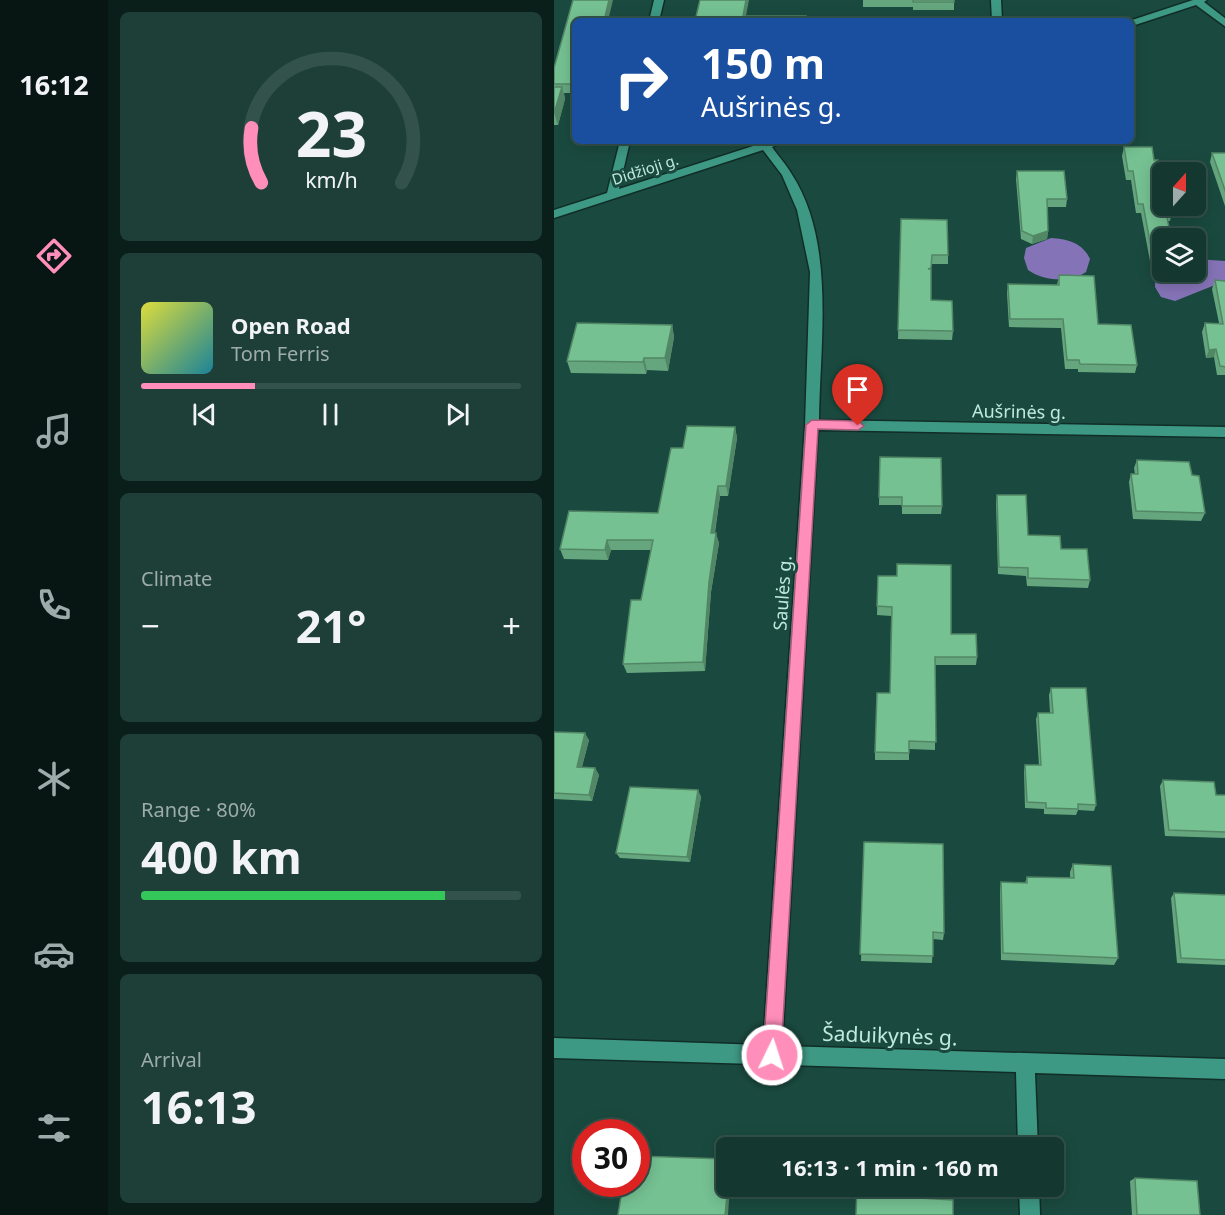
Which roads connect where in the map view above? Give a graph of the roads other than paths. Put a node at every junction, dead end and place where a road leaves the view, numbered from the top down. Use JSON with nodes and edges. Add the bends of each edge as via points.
{"nodes":[{"id":1,"x":659,"y":0,"type":"edge"},
{"id":2,"x":996,"y":0,"type":"edge"},
{"id":3,"x":1200,"y":1,"type":"edge"},
{"id":4,"x":655,"y":18,"type":"edge"},
{"id":5,"x":997,"y":18,"type":"edge"},
{"id":6,"x":1134,"y":22,"type":"edge"},
{"id":7,"x":1226,"y":24,"type":"edge"},
{"id":8,"x":625,"y":144,"type":"edge"},
{"id":9,"x":771,"y":144,"type":"edge"},
{"id":10,"x":765,"y":146,"type":"junction"},
{"id":11,"x":612,"y":195,"type":"junction"},
{"id":12,"x":554,"y":214,"type":"edge"},
{"id":13,"x":812,"y":425,"type":"junction"},
{"id":14,"x":1226,"y":432,"type":"edge"},
{"id":15,"x":554,"y":1048,"type":"edge"},
{"id":16,"x":772,"y":1055,"type":"junction"},
{"id":17,"x":1025,"y":1063,"type":"junction"},
{"id":18,"x":1226,"y":1069,"type":"edge"},
{"id":19,"x":1028,"y":1137,"type":"edge"},
{"id":20,"x":1029,"y":1197,"type":"edge"},
{"id":21,"x":1030,"y":1215,"type":"edge"}],
"edges":[{"from":1,"to":4,"type":"street"},
{"from":2,"to":5,"type":"street"},
{"from":3,"to":6,"type":"street"},
{"from":3,"to":7,"type":"street"},
{"from":8,"to":11,"type":"street"},
{"from":9,"to":10,"type":"street","name":"Didžioji g."},
{"from":10,"to":11,"type":"street","name":"Didžioji g."},
{"from":10,"to":13,"type":"street","name":"Saulės g.","via":[[787,174],[811,240],[816,272]]},
{"from":11,"to":12,"type":"street","name":"Didžioji g."},
{"from":13,"to":14,"type":"street","name":"Aušrinės g."},
{"from":13,"to":16,"type":"street","name":"Saulės g."},
{"from":15,"to":16,"type":"street","name":"Šaduikynės g."},
{"from":16,"to":17,"type":"street","name":"Šaduikynės g."},
{"from":17,"to":18,"type":"street","name":"Šaduikynės g."},
{"from":17,"to":19,"type":"street"},
{"from":20,"to":21,"type":"street"}]}
